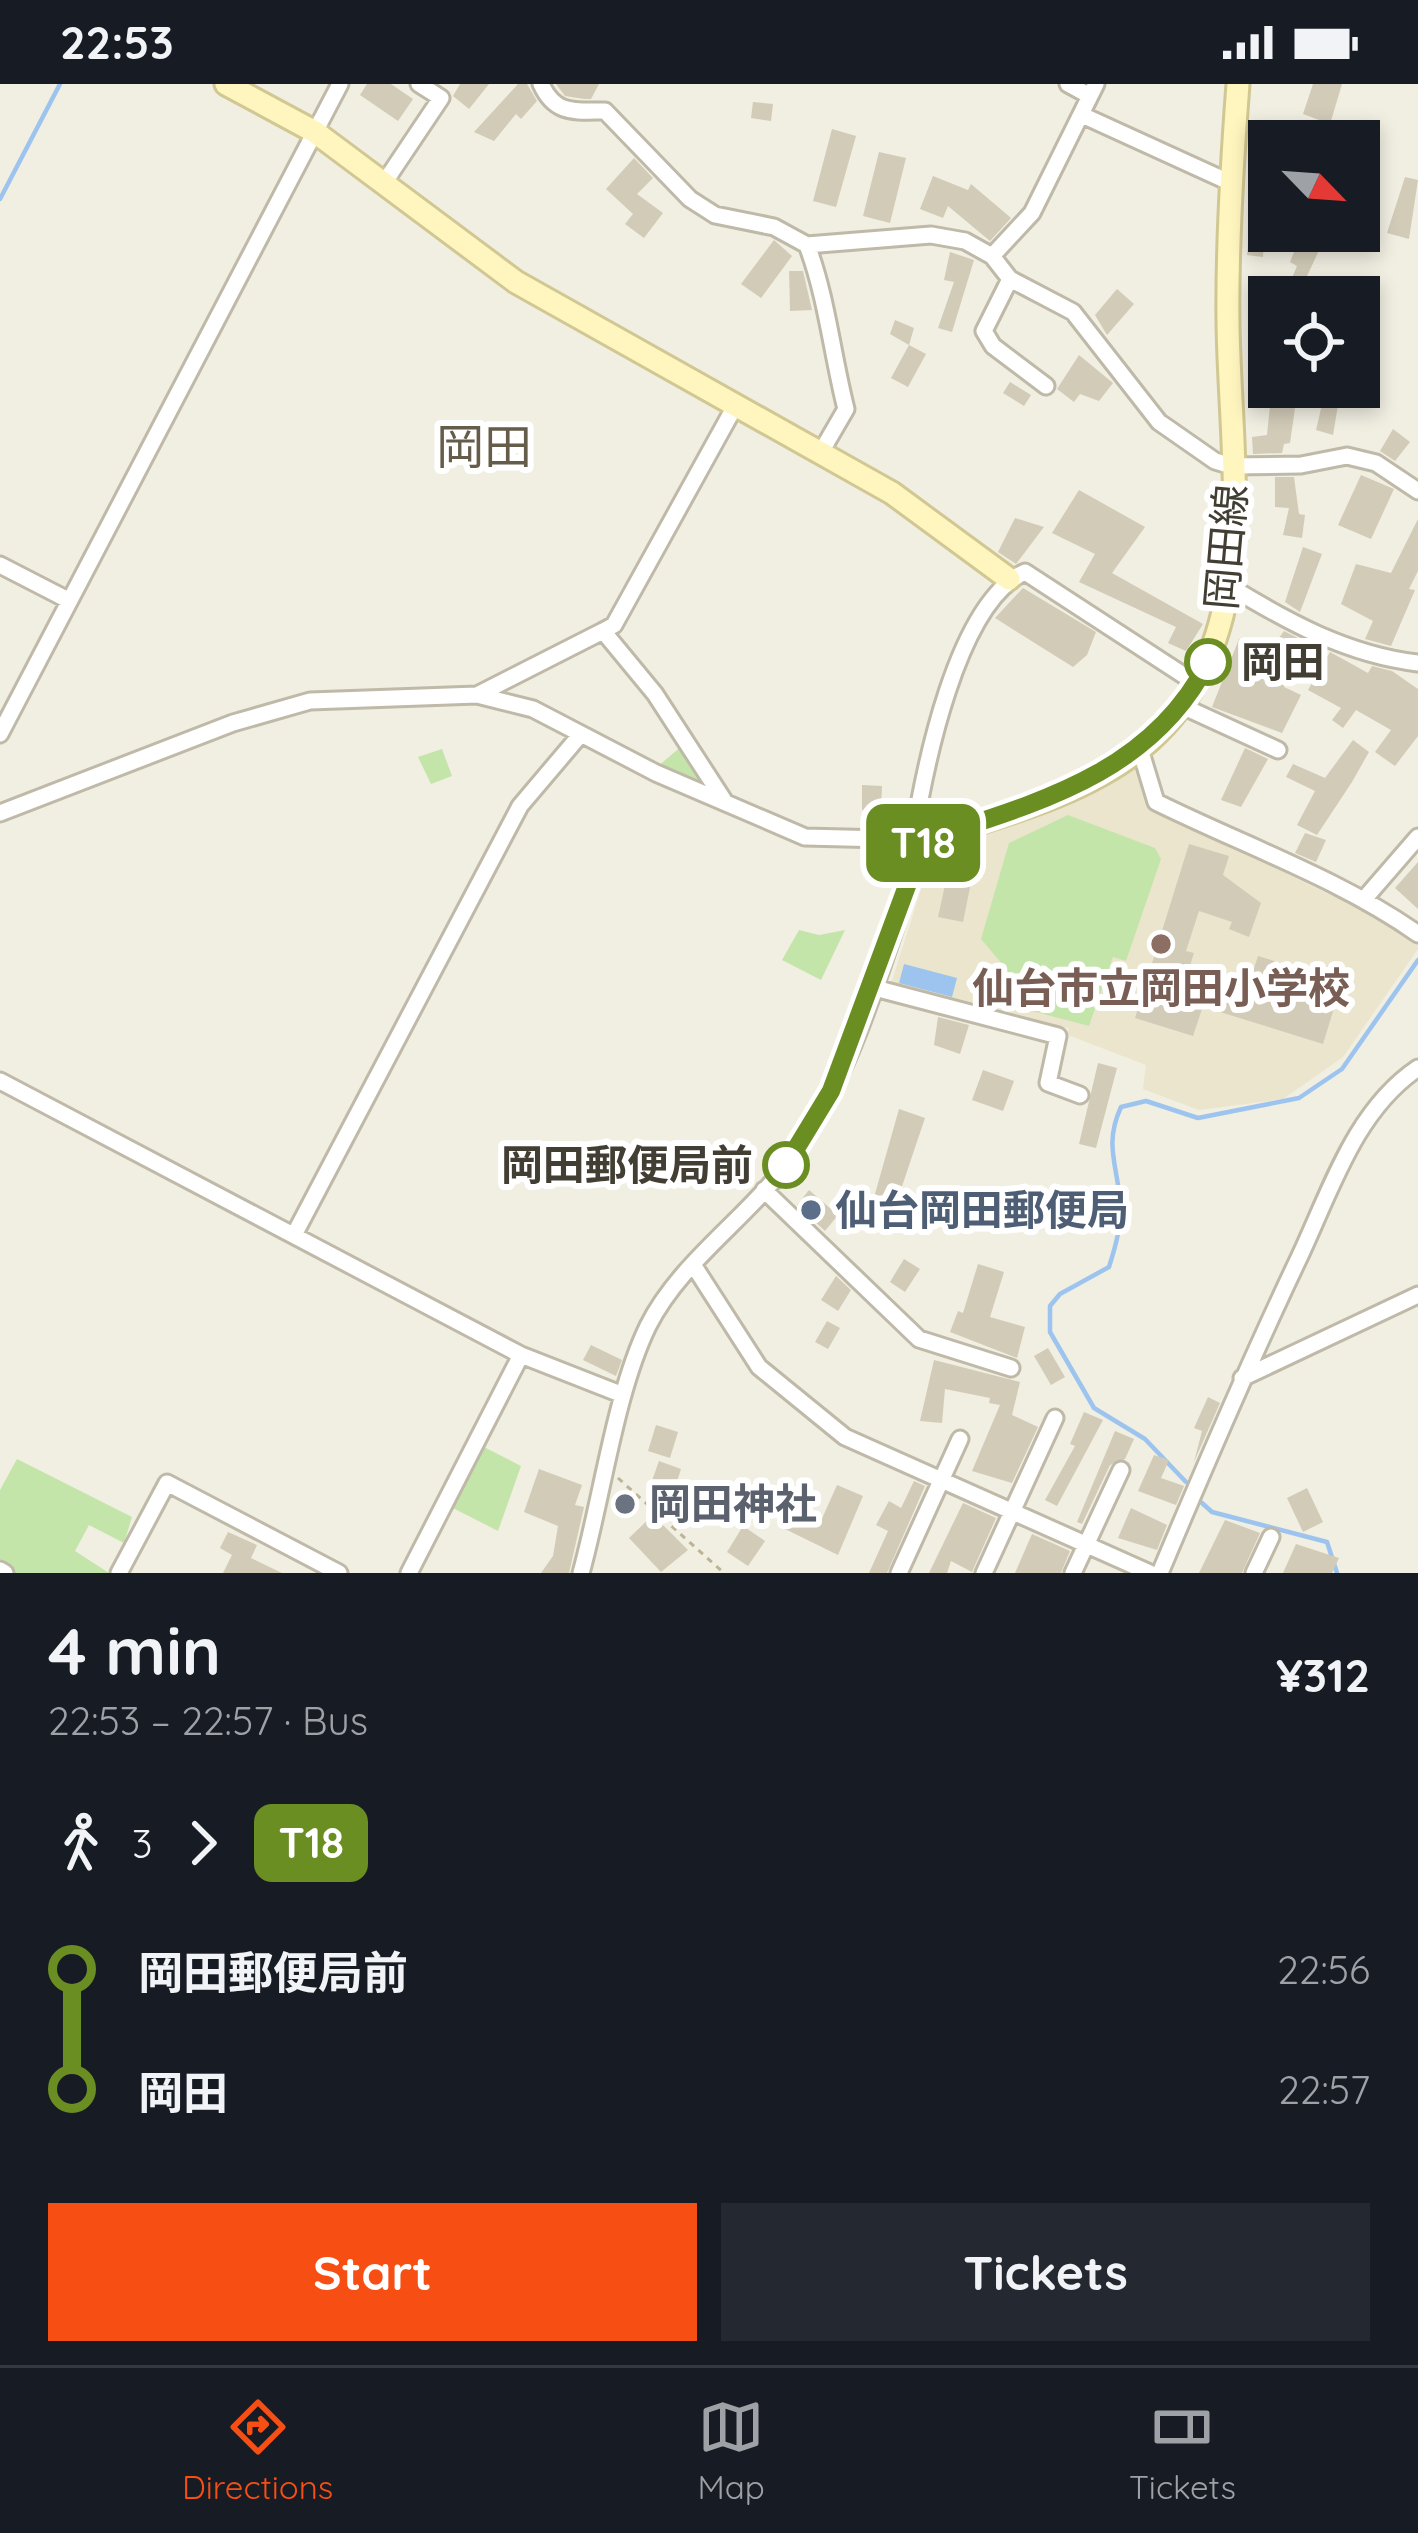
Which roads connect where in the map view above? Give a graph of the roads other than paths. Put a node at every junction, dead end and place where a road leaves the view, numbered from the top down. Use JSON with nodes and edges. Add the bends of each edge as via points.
{"nodes":[{"id":1,"x":226,"y":84,"type":"edge"},
{"id":2,"x":340,"y":84,"type":"edge"},
{"id":3,"x":419,"y":84,"type":"edge"},
{"id":4,"x":541,"y":84,"type":"edge"},
{"id":5,"x":1068,"y":84,"type":"edge"},
{"id":6,"x":1238,"y":84,"type":"edge"},
{"id":7,"x":1093,"y":90,"type":"edge"},
{"id":8,"x":1082,"y":115,"type":"junction"},
{"id":9,"x":315,"y":132,"type":"junction"},
{"id":10,"x":384,"y":183,"type":"junction"},
{"id":11,"x":1231,"y":183,"type":"junction"},
{"id":12,"x":807,"y":245,"type":"junction"},
{"id":13,"x":992,"y":256,"type":"junction"},
{"id":14,"x":1010,"y":279,"type":"junction"},
{"id":15,"x":1046,"y":386,"type":"dead end"},
{"id":16,"x":734,"y":408,"type":"junction"},
{"id":17,"x":820,"y":452,"type":"junction"},
{"id":18,"x":1232,"y":466,"type":"junction"},
{"id":19,"x":1418,"y":490,"type":"edge"},
{"id":20,"x":0,"y":565,"type":"edge"},
{"id":21,"x":1009,"y":579,"type":"junction"},
{"id":22,"x":1229,"y":586,"type":"junction"},
{"id":23,"x":68,"y":600,"type":"junction"},
{"id":24,"x":603,"y":631,"type":"junction"},
{"id":25,"x":1418,"y":663,"type":"edge"},
{"id":26,"x":1197,"y":683,"type":"junction"},
{"id":27,"x":477,"y":695,"type":"junction"},
{"id":28,"x":1182,"y":706,"type":"junction"},
{"id":29,"x":0,"y":734,"type":"edge"},
{"id":30,"x":580,"y":734,"type":"junction"},
{"id":31,"x":1140,"y":748,"type":"junction"},
{"id":32,"x":1277,"y":750,"type":"dead end"},
{"id":33,"x":725,"y":802,"type":"junction"},
{"id":34,"x":0,"y":813,"type":"edge"},
{"id":35,"x":1418,"y":837,"type":"edge"},
{"id":36,"x":919,"y":839,"type":"junction"},
{"id":37,"x":1366,"y":897,"type":"junction"},
{"id":38,"x":1418,"y":934,"type":"edge"},
{"id":39,"x":872,"y":987,"type":"junction"},
{"id":40,"x":1418,"y":1068,"type":"edge"},
{"id":41,"x":0,"y":1081,"type":"edge"},
{"id":42,"x":1080,"y":1095,"type":"dead end"},
{"id":43,"x":764,"y":1190,"type":"junction"},
{"id":44,"x":293,"y":1235,"type":"junction"},
{"id":45,"x":694,"y":1266,"type":"junction"},
{"id":46,"x":1418,"y":1295,"type":"edge"},
{"id":47,"x":521,"y":1354,"type":"junction"},
{"id":48,"x":1011,"y":1368,"type":"dead end"},
{"id":49,"x":1242,"y":1378,"type":"junction"},
{"id":50,"x":623,"y":1396,"type":"junction"},
{"id":51,"x":1055,"y":1418,"type":"dead end"},
{"id":52,"x":960,"y":1439,"type":"dead end"},
{"id":53,"x":1121,"y":1470,"type":"dead end"},
{"id":54,"x":942,"y":1480,"type":"junction"},
{"id":55,"x":1012,"y":1511,"type":"junction"},
{"id":56,"x":1271,"y":1537,"type":"dead end"},
{"id":57,"x":1086,"y":1544,"type":"junction"},
{"id":58,"x":119,"y":1573,"type":"edge"},
{"id":59,"x":338,"y":1573,"type":"edge"},
{"id":60,"x":409,"y":1573,"type":"edge"},
{"id":61,"x":581,"y":1573,"type":"edge"},
{"id":62,"x":899,"y":1573,"type":"edge"},
{"id":63,"x":984,"y":1573,"type":"edge"},
{"id":64,"x":1073,"y":1573,"type":"edge"},
{"id":65,"x":1150,"y":1573,"type":"edge"},
{"id":66,"x":1160,"y":1573,"type":"edge"},
{"id":67,"x":1254,"y":1573,"type":"edge"}],
"edges":[{"from":1,"to":9,"type":"street"},
{"from":2,"to":9,"type":"street"},
{"from":3,"to":10,"type":"street","via":[[441,98]]},
{"from":4,"to":12,"type":"street","via":[[561,111],[605,111],[715,215],[774,227]]},
{"from":5,"to":7,"type":"street"},
{"from":6,"to":11,"type":"street","name":"岡田線"},
{"from":7,"to":8,"type":"street"},
{"from":8,"to":11,"type":"street"},
{"from":8,"to":13,"type":"street","via":[[1032,213]]},
{"from":9,"to":10,"type":"street"},
{"from":9,"to":23,"type":"street"},
{"from":10,"to":16,"type":"street","via":[[516,282]]},
{"from":11,"to":18,"type":"street","name":"岡田線"},
{"from":12,"to":13,"type":"street","via":[[932,235]]},
{"from":12,"to":17,"type":"street","via":[[825,292],[845,409]]},
{"from":13,"to":14,"type":"street"},
{"from":14,"to":15,"type":"street","via":[[984,331]]},
{"from":14,"to":18,"type":"street","via":[[1073,311],[1160,422]]},
{"from":16,"to":17,"type":"street"},
{"from":16,"to":24,"type":"street","via":[[614,625]]},
{"from":17,"to":21,"type":"street"},
{"from":18,"to":19,"type":"street","via":[[1347,456],[1376,463]]},
{"from":18,"to":22,"type":"street","name":"岡田線"},
{"from":20,"to":23,"type":"street"},
{"from":21,"to":26,"type":"street","via":[[1024,572]]},
{"from":21,"to":36,"type":"street","via":[[955,669],[922,777]]},
{"from":22,"to":25,"type":"street","via":[[1373,658]]},
{"from":22,"to":26,"type":"street","name":"岡田線"},
{"from":23,"to":29,"type":"street"},
{"from":24,"to":27,"type":"street"},
{"from":24,"to":33,"type":"street"},
{"from":26,"to":28,"type":"street","name":"岡田線"},
{"from":27,"to":30,"type":"street","via":[[533,709]]},
{"from":27,"to":34,"type":"street","via":[[310,701]]},
{"from":28,"to":31,"type":"street","name":"岡田線"},
{"from":28,"to":32,"type":"street"},
{"from":30,"to":33,"type":"street"},
{"from":30,"to":44,"type":"street","via":[[520,806]]},
{"from":31,"to":36,"type":"street","name":"岡田線","via":[[1063,792]]},
{"from":31,"to":37,"type":"street","via":[[1156,802]]},
{"from":33,"to":36,"type":"street","via":[[805,837]]},
{"from":35,"to":37,"type":"street"},
{"from":36,"to":39,"type":"street"},
{"from":37,"to":38,"type":"street"},
{"from":39,"to":42,"type":"street","via":[[1058,1036],[1048,1083]]},
{"from":39,"to":43,"type":"street","via":[[831,1091]]},
{"from":40,"to":49,"type":"street","via":[[1363,1123]]},
{"from":41,"to":44,"type":"street"},
{"from":43,"to":45,"type":"street"},
{"from":43,"to":48,"type":"street","via":[[919,1339]]},
{"from":44,"to":47,"type":"street"},
{"from":45,"to":50,"type":"street","via":[[649,1325]]},
{"from":45,"to":54,"type":"street","via":[[759,1366],[845,1437]]},
{"from":46,"to":49,"type":"street"},
{"from":47,"to":50,"type":"street"},
{"from":47,"to":60,"type":"street"},
{"from":49,"to":66,"type":"street"},
{"from":50,"to":61,"type":"street"},
{"from":51,"to":55,"type":"street"},
{"from":52,"to":54,"type":"street"},
{"from":53,"to":57,"type":"street"},
{"from":54,"to":55,"type":"street"},
{"from":54,"to":62,"type":"street"},
{"from":55,"to":57,"type":"street"},
{"from":55,"to":63,"type":"street"},
{"from":56,"to":67,"type":"street"},
{"from":57,"to":64,"type":"street"},
{"from":57,"to":65,"type":"street"},
{"from":58,"to":59,"type":"street","via":[[167,1483]]}]}
